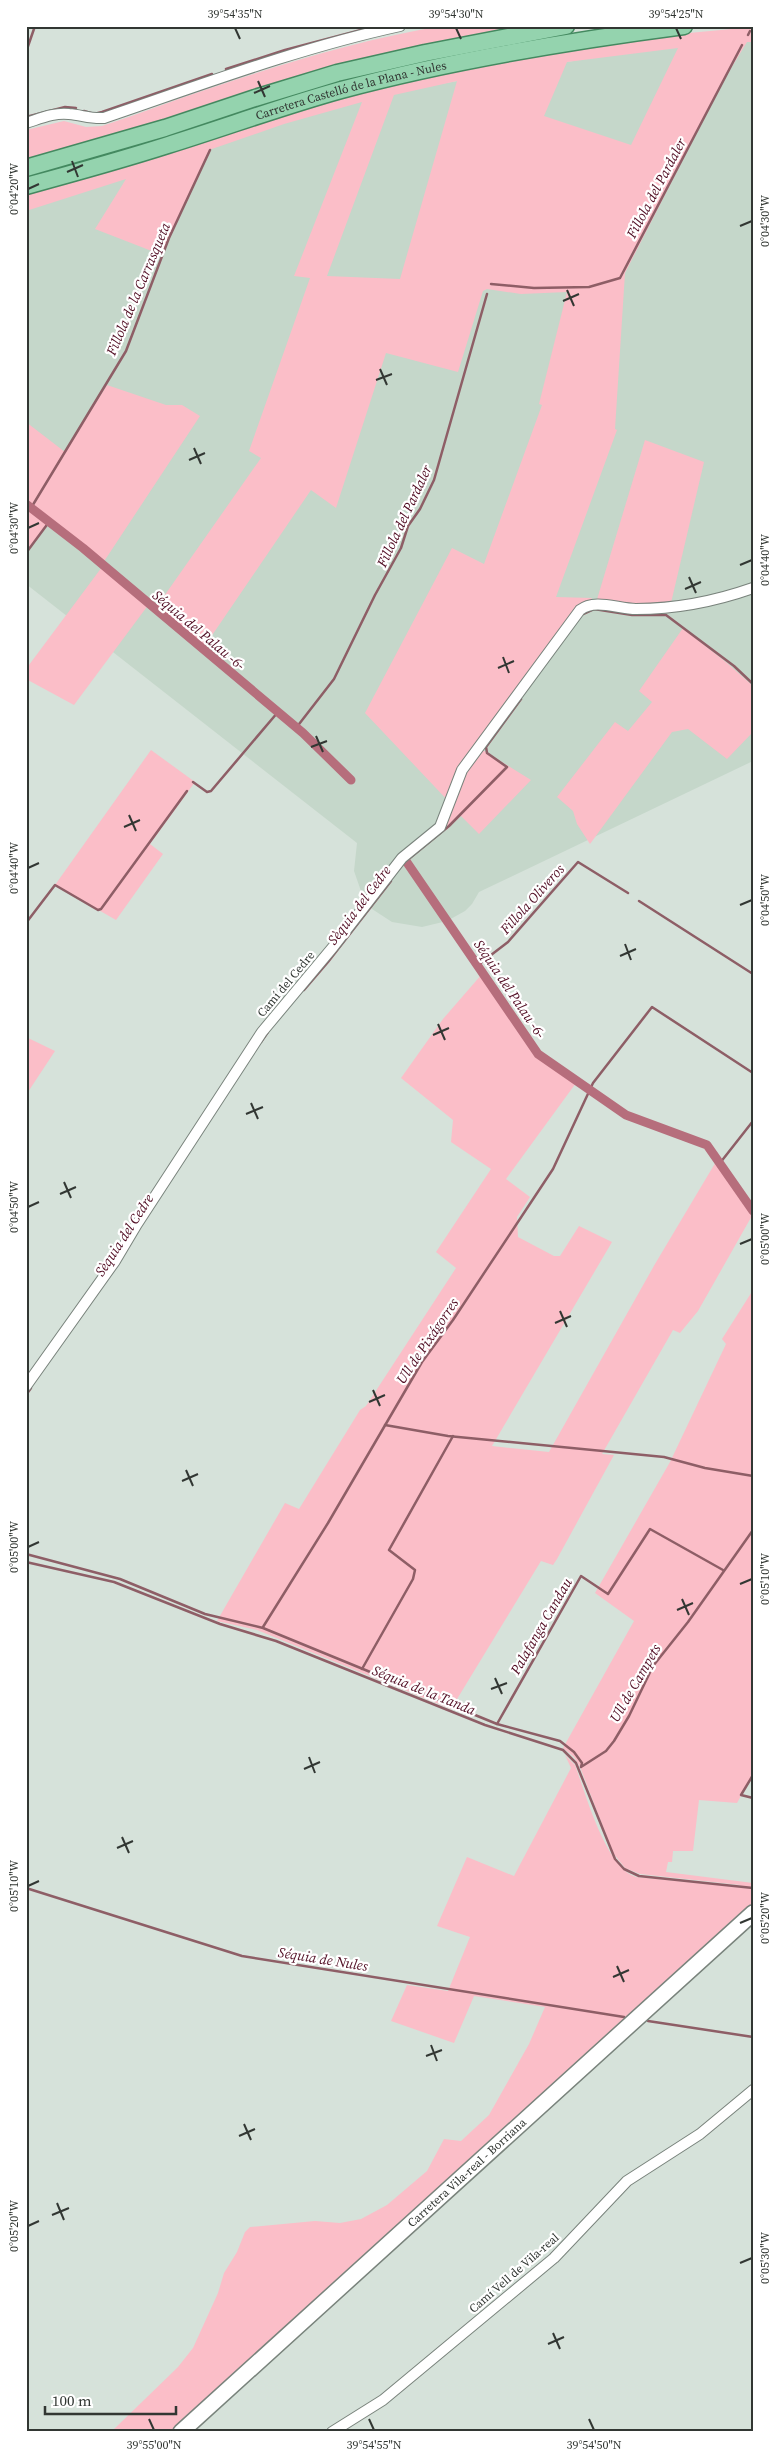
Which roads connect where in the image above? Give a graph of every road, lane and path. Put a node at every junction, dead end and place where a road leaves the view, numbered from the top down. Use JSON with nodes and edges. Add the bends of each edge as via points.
{"nodes":[{"id":1,"x":400,"y":26,"type":"edge"},
{"id":2,"x":566,"y":26,"type":"edge"},
{"id":3,"x":684,"y":26,"type":"edge"},
{"id":4,"x":26,"y":123,"type":"edge"},
{"id":5,"x":26,"y":168,"type":"edge"},
{"id":6,"x":26,"y":186,"type":"edge"},
{"id":7,"x":753,"y":588,"type":"edge"},
{"id":8,"x":26,"y":1386,"type":"edge"},
{"id":9,"x":753,"y":1913,"type":"edge"},
{"id":10,"x":753,"y":2090,"type":"edge"},
{"id":11,"x":181,"y":2432,"type":"edge"},
{"id":12,"x":332,"y":2432,"type":"edge"}],
"edges":[{"from":1,"to":4,"type":"street","via":[[196,85],[104,118],[90,120],[68,114],[50,115]]},
{"from":2,"to":5,"type":"main road","name":"Carretera Castelló de la Plana - Nules","via":[[338,73]]},
{"from":3,"to":6,"type":"main road","name":"Carretera Castelló de la Plana - Nules","via":[[516,53],[342,90]]},
{"from":7,"to":8,"type":"street","name":"Camí del Cedre","via":[[668,607],[634,609],[592,604],[580,610],[462,770],[440,827],[402,858],[262,1032],[115,1261]]},
{"from":9,"to":11,"type":"main road","name":"Carretera Vila-real - Borriana"},
{"from":10,"to":12,"type":"street","name":"Camí Vell de Vila-real","via":[[700,2134],[627,2181],[554,2258],[383,2400]]}]}
